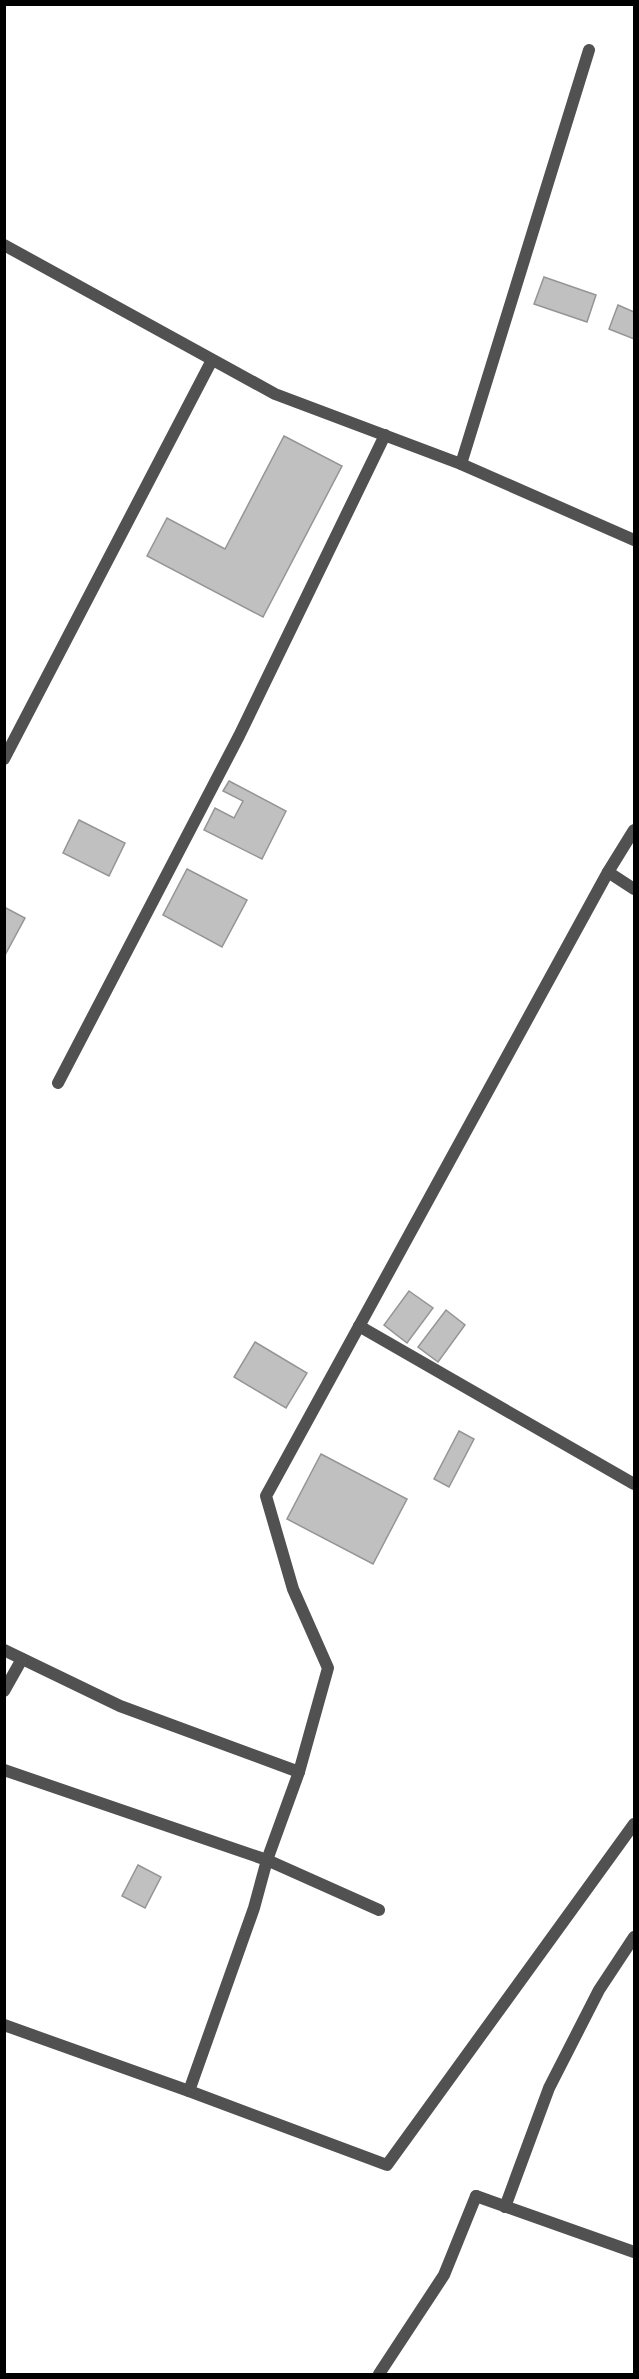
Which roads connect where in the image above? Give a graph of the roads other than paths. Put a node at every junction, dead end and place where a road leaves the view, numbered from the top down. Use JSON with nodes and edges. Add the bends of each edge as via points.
{"nodes":[{"id":1,"x":589,"y":50,"type":"dead end"},
{"id":2,"x":4,"y":245,"type":"edge"},
{"id":3,"x":212,"y":360,"type":"junction"},
{"id":4,"x":385,"y":435,"type":"junction"},
{"id":5,"x":461,"y":464,"type":"junction"},
{"id":6,"x":634,"y":540,"type":"edge"},
{"id":7,"x":4,"y":759,"type":"edge"},
{"id":8,"x":634,"y":830,"type":"edge"},
{"id":9,"x":608,"y":872,"type":"junction"},
{"id":10,"x":634,"y":889,"type":"edge"},
{"id":11,"x":58,"y":1083,"type":"dead end"},
{"id":12,"x":359,"y":1326,"type":"junction"},
{"id":13,"x":634,"y":1484,"type":"edge"},
{"id":14,"x":4,"y":1650,"type":"edge"},
{"id":15,"x":22,"y":1659,"type":"junction"},
{"id":16,"x":4,"y":1691,"type":"edge"},
{"id":17,"x":4,"y":1770,"type":"edge"},
{"id":18,"x":299,"y":1772,"type":"junction"},
{"id":19,"x":634,"y":1824,"type":"edge"},
{"id":20,"x":267,"y":1860,"type":"junction"},
{"id":21,"x":379,"y":1910,"type":"dead end"},
{"id":22,"x":634,"y":1937,"type":"edge"},
{"id":23,"x":4,"y":2025,"type":"edge"},
{"id":24,"x":189,"y":2091,"type":"junction"},
{"id":25,"x":505,"y":2207,"type":"junction"},
{"id":26,"x":634,"y":2252,"type":"edge"},
{"id":27,"x":379,"y":2374,"type":"edge"}],
"edges":[{"from":1,"to":5,"type":"street"},
{"from":2,"to":3,"type":"street"},
{"from":3,"to":4,"type":"street","via":[[275,394]]},
{"from":3,"to":7,"type":"street"},
{"from":4,"to":5,"type":"street"},
{"from":4,"to":11,"type":"street","via":[[239,736]]},
{"from":5,"to":6,"type":"street"},
{"from":8,"to":9,"type":"street"},
{"from":9,"to":10,"type":"street"},
{"from":9,"to":12,"type":"street"},
{"from":12,"to":13,"type":"street"},
{"from":12,"to":18,"type":"street","via":[[266,1496],[293,1589],[328,1668]]},
{"from":14,"to":15,"type":"street"},
{"from":15,"to":16,"type":"street"},
{"from":15,"to":18,"type":"street","via":[[120,1706]]},
{"from":17,"to":20,"type":"street"},
{"from":18,"to":20,"type":"street"},
{"from":19,"to":24,"type":"street","via":[[387,2165]]},
{"from":20,"to":21,"type":"street"},
{"from":20,"to":24,"type":"street","via":[[254,1908]]},
{"from":22,"to":25,"type":"street","via":[[599,1990],[549,2088]]},
{"from":23,"to":24,"type":"street"},
{"from":25,"to":26,"type":"street"},
{"from":25,"to":27,"type":"street","via":[[476,2196],[444,2275]]}]}
